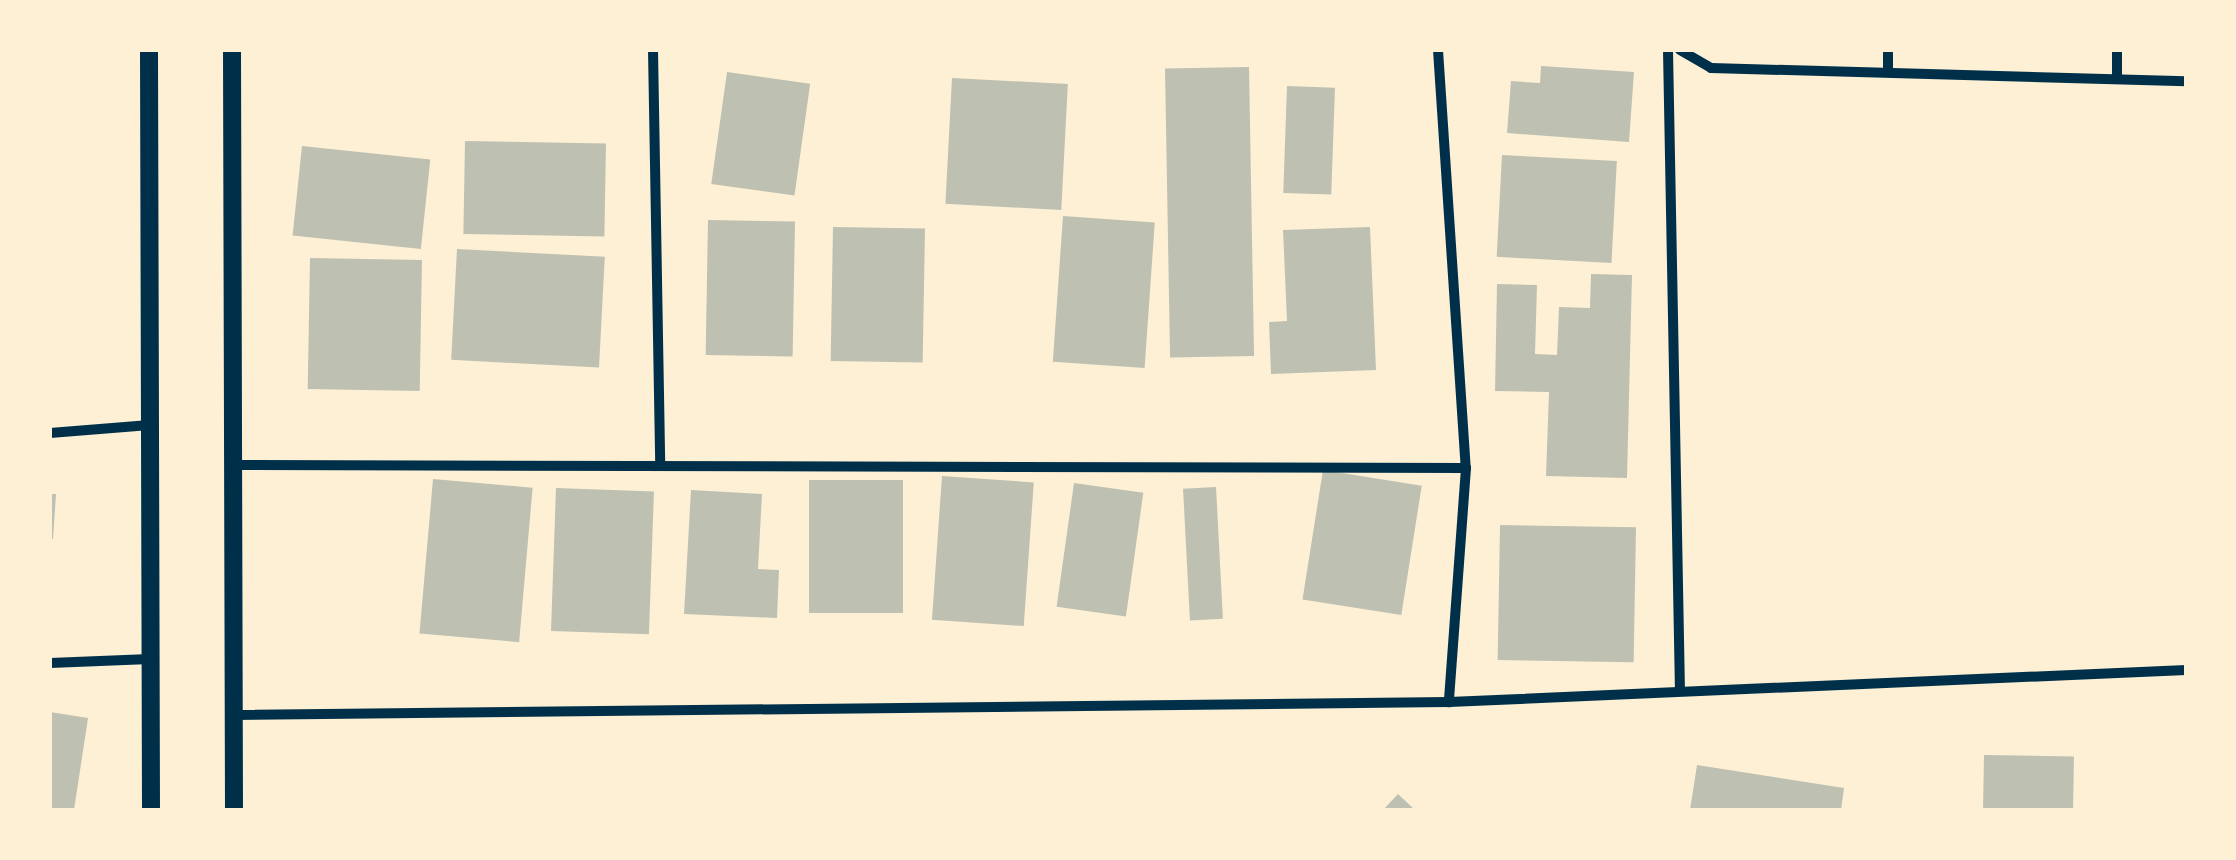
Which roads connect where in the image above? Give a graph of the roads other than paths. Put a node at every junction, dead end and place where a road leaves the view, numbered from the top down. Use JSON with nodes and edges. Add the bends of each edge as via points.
{"nodes":[{"id":1,"x":148,"y":50,"type":"edge"},
{"id":2,"x":232,"y":50,"type":"edge"},
{"id":3,"x":653,"y":50,"type":"edge"},
{"id":4,"x":1438,"y":50,"type":"edge"},
{"id":5,"x":1668,"y":50,"type":"edge"},
{"id":6,"x":1680,"y":50,"type":"edge"},
{"id":7,"x":1888,"y":50,"type":"edge"},
{"id":8,"x":2117,"y":50,"type":"edge"},
{"id":9,"x":1888,"y":71,"type":"junction"},
{"id":10,"x":2117,"y":79,"type":"junction"},
{"id":11,"x":2186,"y":81,"type":"edge"},
{"id":12,"x":150,"y":425,"type":"junction"},
{"id":13,"x":50,"y":433,"type":"edge"},
{"id":14,"x":233,"y":465,"type":"junction"},
{"id":15,"x":660,"y":466,"type":"junction"},
{"id":16,"x":1466,"y":468,"type":"junction"},
{"id":17,"x":150,"y":659,"type":"junction"},
{"id":18,"x":50,"y":663,"type":"edge"},
{"id":19,"x":2186,"y":670,"type":"edge"},
{"id":20,"x":1680,"y":691,"type":"junction"},
{"id":21,"x":1449,"y":702,"type":"junction"},
{"id":22,"x":234,"y":715,"type":"junction"},
{"id":23,"x":151,"y":810,"type":"edge"},
{"id":24,"x":234,"y":810,"type":"edge"}],
"edges":[{"from":1,"to":12,"type":"street"},
{"from":2,"to":14,"type":"street"},
{"from":3,"to":15,"type":"street"},
{"from":4,"to":16,"type":"street"},
{"from":5,"to":20,"type":"street"},
{"from":6,"to":9,"type":"street","via":[[1711,68]]},
{"from":7,"to":9,"type":"street"},
{"from":8,"to":10,"type":"street"},
{"from":9,"to":10,"type":"street"},
{"from":10,"to":11,"type":"street"},
{"from":12,"to":13,"type":"street"},
{"from":12,"to":17,"type":"street"},
{"from":14,"to":15,"type":"street"},
{"from":14,"to":22,"type":"street"},
{"from":15,"to":16,"type":"street"},
{"from":16,"to":21,"type":"street"},
{"from":17,"to":18,"type":"street"},
{"from":17,"to":23,"type":"street"},
{"from":19,"to":20,"type":"street"},
{"from":20,"to":21,"type":"street"},
{"from":21,"to":22,"type":"street"},
{"from":22,"to":24,"type":"street"}]}
